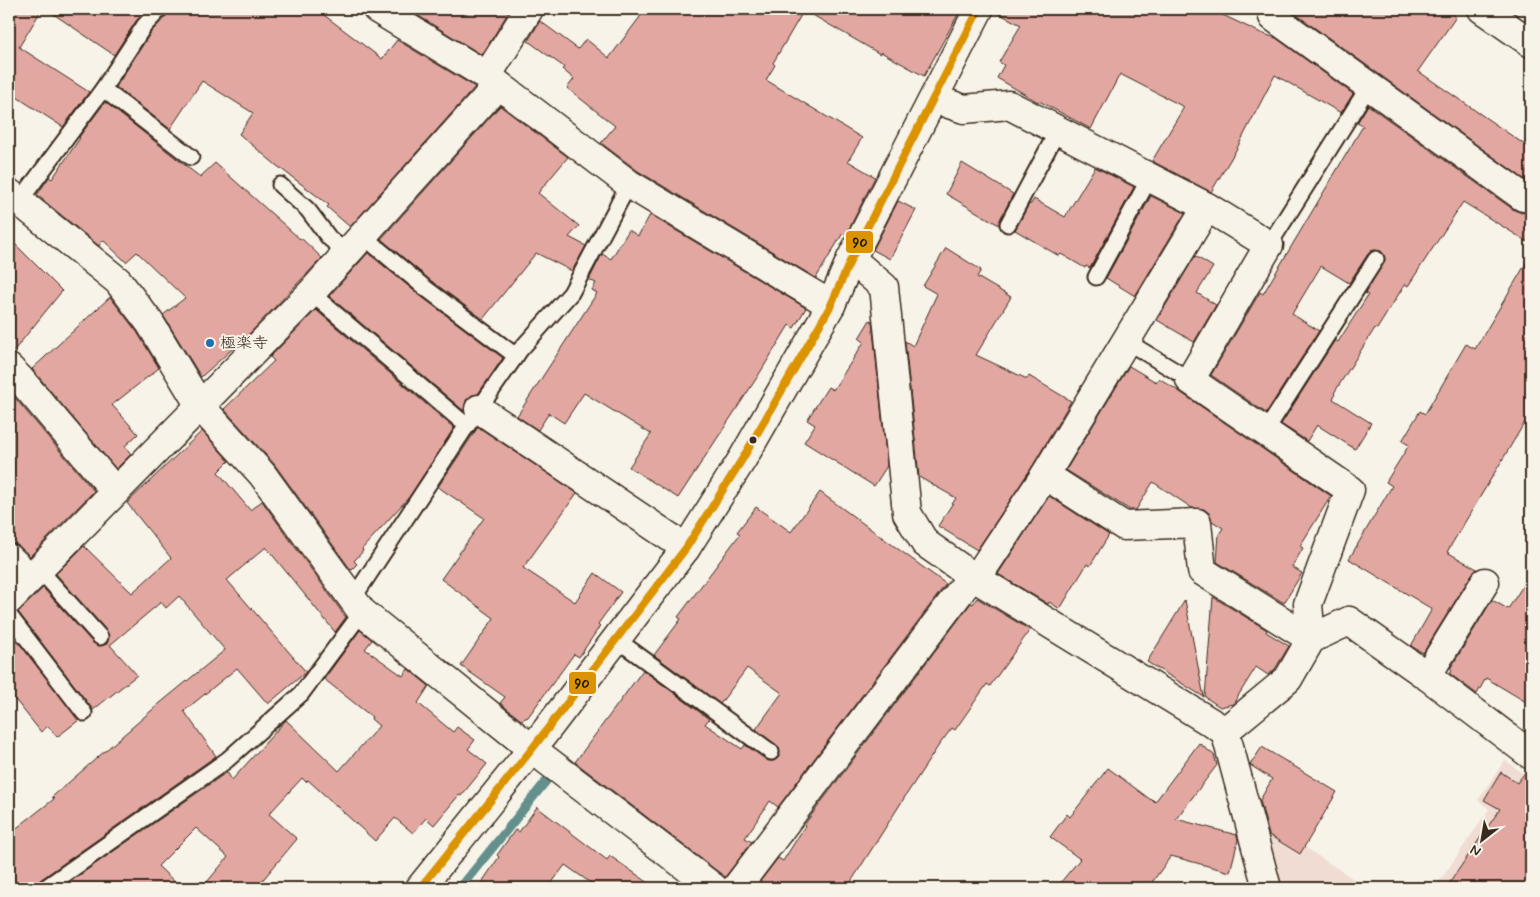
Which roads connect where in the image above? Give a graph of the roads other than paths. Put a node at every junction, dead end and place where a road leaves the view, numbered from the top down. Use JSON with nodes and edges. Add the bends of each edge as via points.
{"nodes":[{"id":1,"x":160,"y":9,"type":"edge"},
{"id":2,"x":377,"y":9,"type":"edge"},
{"id":3,"x":529,"y":9,"type":"edge"},
{"id":4,"x":979,"y":9,"type":"edge"},
{"id":5,"x":1276,"y":9,"type":"edge"},
{"id":6,"x":1482,"y":9,"type":"edge"},
{"id":7,"x":1531,"y":43,"type":"edge"},
{"id":8,"x":492,"y":80,"type":"junction"},
{"id":9,"x":1369,"y":86,"type":"junction"},
{"id":10,"x":103,"y":89,"type":"junction"},
{"id":11,"x":934,"y":98,"type":"junction"},
{"id":12,"x":1058,"y":130,"type":"junction"},
{"id":13,"x":191,"y":157,"type":"dead end"},
{"id":14,"x":1150,"y":177,"type":"junction"},
{"id":15,"x":629,"y":184,"type":"junction"},
{"id":16,"x":280,"y":185,"type":"dead end"},
{"id":17,"x":1523,"y":197,"type":"dead end"},
{"id":18,"x":14,"y":198,"type":"edge"},
{"id":19,"x":1207,"y":207,"type":"junction"},
{"id":20,"x":1008,"y":224,"type":"dead end"},
{"id":21,"x":355,"y":244,"type":"junction"},
{"id":22,"x":1269,"y":245,"type":"junction"},
{"id":23,"x":851,"y":259,"type":"junction"},
{"id":24,"x":1376,"y":260,"type":"dead end"},
{"id":25,"x":1096,"y":277,"type":"dead end"},
{"id":26,"x":311,"y":293,"type":"junction"},
{"id":27,"x":831,"y":305,"type":"junction"},
{"id":28,"x":1126,"y":341,"type":"junction"},
{"id":29,"x":516,"y":356,"type":"junction"},
{"id":30,"x":9,"y":368,"type":"edge"},
{"id":31,"x":1190,"y":380,"type":"junction"},
{"id":32,"x":200,"y":406,"type":"junction"},
{"id":33,"x":473,"y":418,"type":"junction"},
{"id":34,"x":1265,"y":432,"type":"junction"},
{"id":35,"x":1046,"y":475,"type":"junction"},
{"id":36,"x":116,"y":491,"type":"junction"},
{"id":37,"x":686,"y":548,"type":"junction"},
{"id":38,"x":9,"y":558,"type":"edge"},
{"id":39,"x":34,"y":574,"type":"junction"},
{"id":40,"x":974,"y":577,"type":"junction"},
{"id":41,"x":1485,"y":582,"type":"dead end"},
{"id":42,"x":9,"y":600,"type":"edge"},
{"id":43,"x":357,"y":606,"type":"junction"},
{"id":44,"x":9,"y":615,"type":"edge"},
{"id":45,"x":100,"y":637,"type":"dead end"},
{"id":46,"x":616,"y":639,"type":"junction"},
{"id":47,"x":1311,"y":639,"type":"junction"},
{"id":48,"x":1427,"y":676,"type":"junction"},
{"id":49,"x":84,"y":713,"type":"dead end"},
{"id":50,"x":1225,"y":731,"type":"junction"},
{"id":51,"x":532,"y":749,"type":"junction"},
{"id":52,"x":771,"y":752,"type":"dead end"},
{"id":53,"x":1531,"y":755,"type":"edge"},
{"id":54,"x":45,"y":888,"type":"edge"},
{"id":55,"x":420,"y":888,"type":"edge"},
{"id":56,"x":714,"y":888,"type":"edge"},
{"id":57,"x":736,"y":888,"type":"edge"},
{"id":58,"x":1267,"y":888,"type":"edge"}],
"edges":[{"from":1,"to":10,"type":"lane","via":[[144,26]]},
{"from":2,"to":8,"type":"street"},
{"from":3,"to":8,"type":"street"},
{"from":4,"to":11,"type":"street"},
{"from":5,"to":9,"type":"street","via":[[1273,17]]},
{"from":6,"to":7,"type":"street"},
{"from":8,"to":15,"type":"street"},
{"from":8,"to":21,"type":"street"},
{"from":9,"to":17,"type":"street"},
{"from":9,"to":22,"type":"lane"},
{"from":10,"to":13,"type":"lane"},
{"from":10,"to":18,"type":"lane"},
{"from":11,"to":12,"type":"street","via":[[964,110],[1009,105]]},
{"from":11,"to":23,"type":"street"},
{"from":12,"to":14,"type":"street"},
{"from":12,"to":20,"type":"lane"},
{"from":14,"to":19,"type":"street"},
{"from":14,"to":25,"type":"lane"},
{"from":15,"to":27,"type":"street"},
{"from":15,"to":29,"type":"lane","via":[[571,293]]},
{"from":16,"to":21,"type":"lane","via":[[308,210],[329,238]]},
{"from":18,"to":32,"type":"street","via":[[118,281],[150,323]]},
{"from":19,"to":22,"type":"street"},
{"from":19,"to":28,"type":"street"},
{"from":21,"to":26,"type":"street"},
{"from":21,"to":29,"type":"lane","via":[[424,287]]},
{"from":22,"to":31,"type":"street"},
{"from":23,"to":27,"type":"street"},
{"from":23,"to":40,"type":"street","via":[[884,287],[907,513],[925,543]]},
{"from":24,"to":34,"type":"lane"},
{"from":26,"to":32,"type":"street"},
{"from":26,"to":33,"type":"lane"},
{"from":27,"to":37,"type":"street","via":[[743,458]]},
{"from":28,"to":31,"type":"lane"},
{"from":28,"to":35,"type":"street"},
{"from":29,"to":33,"type":"lane"},
{"from":30,"to":36,"type":"street"},
{"from":31,"to":34,"type":"street"},
{"from":32,"to":36,"type":"street"},
{"from":32,"to":43,"type":"street","via":[[262,474]]},
{"from":33,"to":37,"type":"street"},
{"from":33,"to":43,"type":"lane"},
{"from":34,"to":47,"type":"street","via":[[1350,490],[1308,604]]},
{"from":35,"to":40,"type":"street"},
{"from":35,"to":47,"type":"street","via":[[1124,526],[1197,523],[1202,571]]},
{"from":36,"to":39,"type":"street"},
{"from":37,"to":46,"type":"street"},
{"from":38,"to":39,"type":"street"},
{"from":39,"to":42,"type":"street"},
{"from":39,"to":45,"type":"lane"},
{"from":40,"to":50,"type":"street"},
{"from":40,"to":57,"type":"street"},
{"from":41,"to":48,"type":"street"},
{"from":43,"to":51,"type":"street"},
{"from":43,"to":54,"type":"lane","via":[[302,694],[227,760]]},
{"from":44,"to":49,"type":"lane"},
{"from":46,"to":51,"type":"street"},
{"from":46,"to":52,"type":"lane"},
{"from":47,"to":48,"type":"street","via":[[1349,621]]},
{"from":47,"to":50,"type":"street","via":[[1288,679]]},
{"from":48,"to":53,"type":"street"},
{"from":50,"to":58,"type":"street"},
{"from":51,"to":55,"type":"street"},
{"from":51,"to":56,"type":"street"}]}
